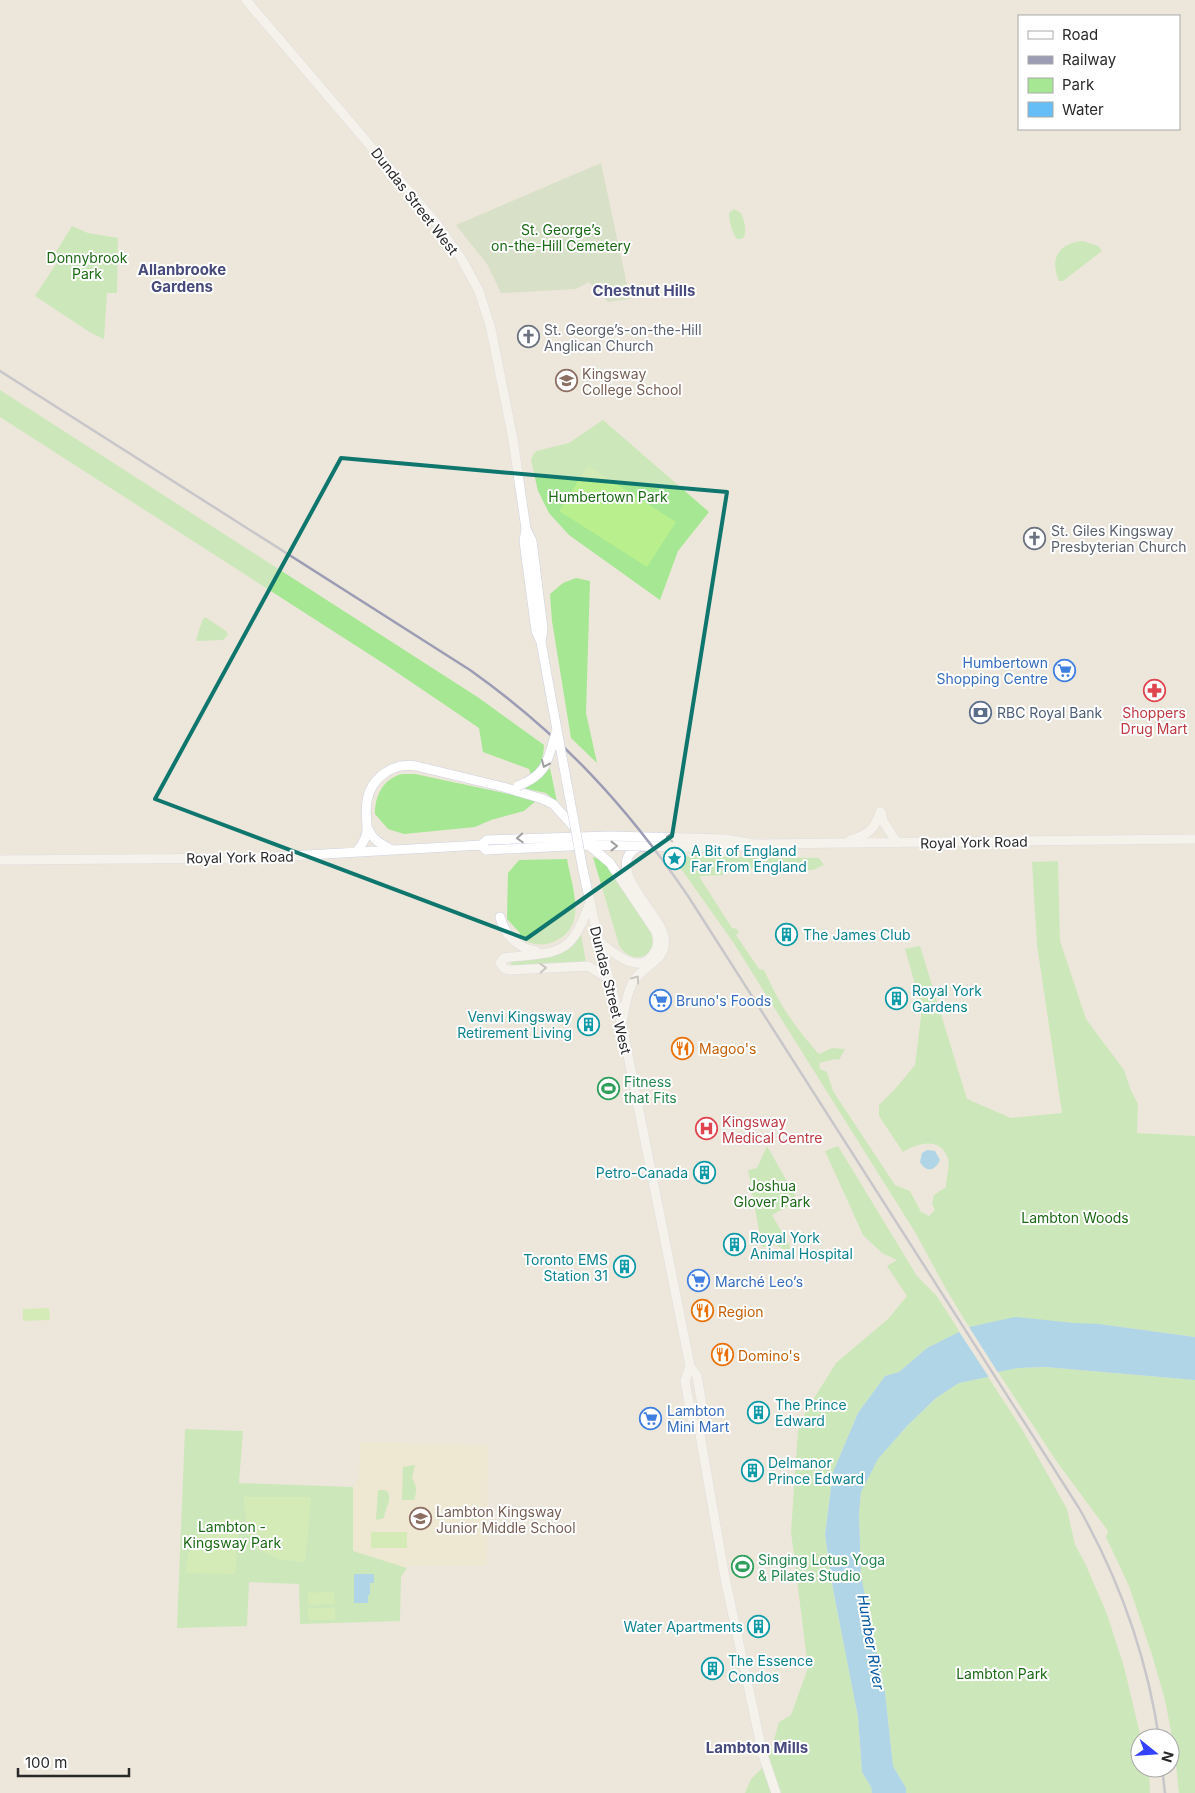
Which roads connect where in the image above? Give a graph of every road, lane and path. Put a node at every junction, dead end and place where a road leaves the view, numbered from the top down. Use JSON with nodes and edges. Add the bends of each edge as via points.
{"nodes":[{"id":1,"x":246,"y":0,"type":"edge"},
{"id":2,"x":557,"y":730,"type":"junction"},
{"id":3,"x":518,"y":789,"type":"junction"},
{"id":4,"x":574,"y":827,"type":"junction"},
{"id":5,"x":368,"y":829,"type":"junction"},
{"id":6,"x":1195,"y":839,"type":"edge"},
{"id":7,"x":835,"y":843,"type":"junction"},
{"id":8,"x":897,"y":843,"type":"junction"},
{"id":9,"x":754,"y":844,"type":"junction"},
{"id":10,"x":481,"y":845,"type":"junction"},
{"id":11,"x":590,"y":846,"type":"junction"},
{"id":12,"x":642,"y":846,"type":"junction"},
{"id":13,"x":392,"y":850,"type":"junction"},
{"id":14,"x":356,"y":852,"type":"junction"},
{"id":15,"x":0,"y":860,"type":"edge"},
{"id":16,"x":590,"y":903,"type":"junction"},
{"id":17,"x":500,"y":917,"type":"dead end"},
{"id":18,"x":599,"y":942,"type":"junction"},
{"id":19,"x":544,"y":952,"type":"junction"},
{"id":20,"x":610,"y":980,"type":"junction"},
{"id":21,"x":622,"y":1025,"type":"junction"},
{"id":22,"x":776,"y":1793,"type":"edge"}],
"edges":[{"from":1,"to":2,"type":"main road","name":"Dundas Street West","via":[[437,224],[479,291],[491,329],[506,403],[526,529],[524,541],[536,631],[541,642]]},
{"from":2,"to":3,"type":"main road","one_way":true,"bridge":true,"via":[[542,772]]},
{"from":2,"to":4,"type":"main road","name":"Dundas Street West","bridge":true},
{"from":3,"to":4,"type":"main road","via":[[553,804]]},
{"from":3,"to":5,"type":"main road","via":[[416,766],[399,766],[384,774],[371,789],[367,800]]},
{"from":4,"to":16,"type":"main road","name":"Dundas Street West","bridge":true},
{"from":5,"to":13,"type":"main road","via":[[378,843]]},
{"from":5,"to":14,"type":"main road"},
{"from":6,"to":8,"type":"main road","name":"Royal York Road"},
{"from":7,"to":8,"type":"main road","name":"Royal York Road"},
{"from":7,"to":8,"type":"main road","via":[[864,836],[873,828],[880,812]]},
{"from":7,"to":9,"type":"main road","name":"Royal York Road"},
{"from":9,"to":10,"type":"main road","name":"Royal York Road","one_way":true,"via":[[725,839],[609,836],[487,840]]},
{"from":9,"to":12,"type":"main road","name":"Royal York Road","via":[[725,848]]},
{"from":10,"to":11,"type":"main road","name":"Royal York Road","via":[[486,850]]},
{"from":10,"to":13,"type":"main road","name":"Royal York Road"},
{"from":11,"to":12,"type":"main road","name":"Royal York Road","one_way":true},
{"from":11,"to":18,"type":"main road","via":[[610,862],[658,938],[653,956],[638,963],[629,962]]},
{"from":21,"to":12,"type":"main road","one_way":true,"via":[[632,983],[660,958],[665,944],[661,928],[627,872],[632,852]]},
{"from":13,"to":14,"type":"main road","name":"Royal York Road"},
{"from":14,"to":15,"type":"main road","name":"Royal York Road","via":[[241,858]]},
{"from":16,"to":18,"type":"main road","name":"Dundas Street West"},
{"from":16,"to":19,"type":"main road","via":[[570,942],[558,950]]},
{"from":17,"to":19,"type":"main road","via":[[503,927],[520,946]]},
{"from":18,"to":20,"type":"main road","name":"Dundas Street West"},
{"from":19,"to":20,"type":"main road","one_way":true,"via":[[504,958],[500,963],[511,970],[588,966]]},
{"from":20,"to":21,"type":"main road","name":"Dundas Street West"},
{"from":21,"to":22,"type":"main road","name":"Dundas Street West","via":[[690,1366],[685,1381],[692,1419],[700,1434],[727,1587],[763,1755]]}]}
